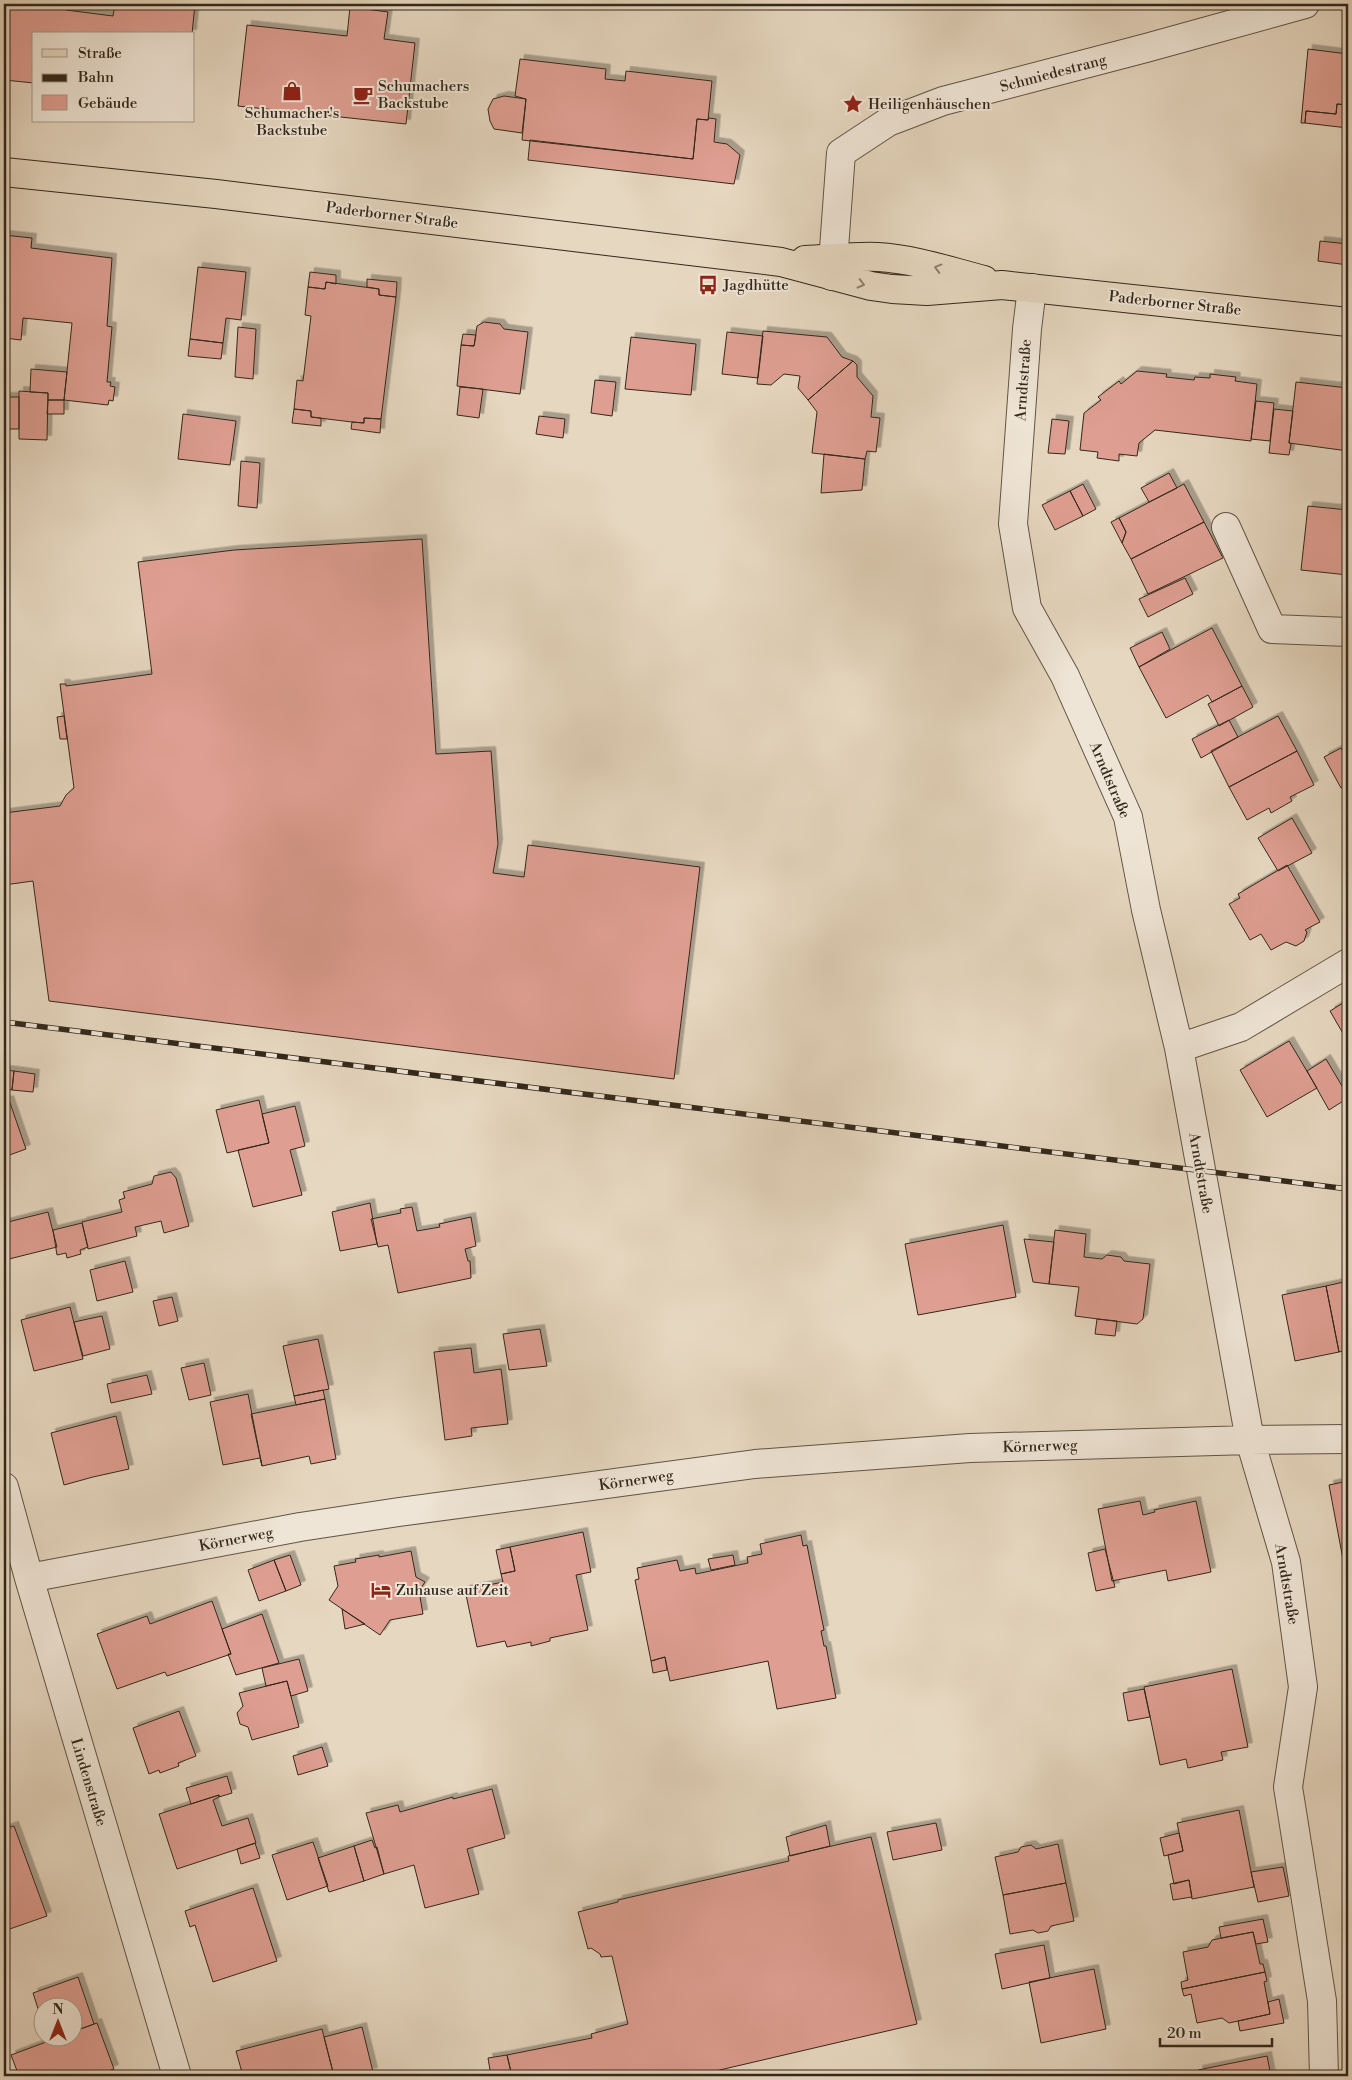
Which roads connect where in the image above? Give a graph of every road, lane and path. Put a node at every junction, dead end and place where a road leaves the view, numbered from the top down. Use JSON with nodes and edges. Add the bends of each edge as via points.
{"nodes":[{"id":1,"x":1305,"y":4,"type":"edge"},
{"id":2,"x":4,"y":172,"type":"edge"},
{"id":3,"x":832,"y":268,"type":"junction"},
{"id":4,"x":1032,"y":288,"type":"junction"},
{"id":5,"x":1348,"y":322,"type":"edge"},
{"id":6,"x":1226,"y":526,"type":"dead end"},
{"id":7,"x":1348,"y":632,"type":"edge"},
{"id":8,"x":1348,"y":964,"type":"edge"},
{"id":9,"x":1179,"y":1048,"type":"junction"},
{"id":10,"x":1348,"y":1439,"type":"edge"},
{"id":11,"x":1250,"y":1440,"type":"junction"},
{"id":12,"x":4,"y":1487,"type":"edge"},
{"id":13,"x":29,"y":1578,"type":"junction"},
{"id":14,"x":177,"y":2076,"type":"edge"},
{"id":15,"x":1324,"y":2076,"type":"edge"}],
"edges":[{"from":1,"to":3,"type":"street","name":"Schmiedestrang","via":[[943,101],[888,122],[842,153]]},
{"from":2,"to":3,"type":"main road","name":"Paderborner Straße","via":[[236,196]]},
{"from":3,"to":4,"type":"main road","name":"Paderborner Straße","via":[[871,286],[927,291],[1002,285]]},
{"from":4,"to":5,"type":"main road","name":"Paderborner Straße"},
{"from":4,"to":9,"type":"street","name":"Arndtstraße","via":[[1013,524],[1028,608],[1065,676],[1128,817]]},
{"from":6,"to":7,"type":"street","via":[[1272,629]]},
{"from":8,"to":9,"type":"street","via":[[1241,1027]]},
{"from":9,"to":11,"type":"street","name":"Arndtstraße"},
{"from":10,"to":11,"type":"street","name":"Körnerweg"},
{"from":11,"to":13,"type":"street","name":"Körnerweg","via":[[970,1448],[755,1464],[381,1514]]},
{"from":11,"to":15,"type":"street","name":"Arndtstraße","via":[[1286,1562],[1303,1687],[1288,1787],[1322,2001]]},
{"from":12,"to":13,"type":"street","name":"Lindenstraße"},
{"from":13,"to":14,"type":"street","name":"Lindenstraße"}]}
